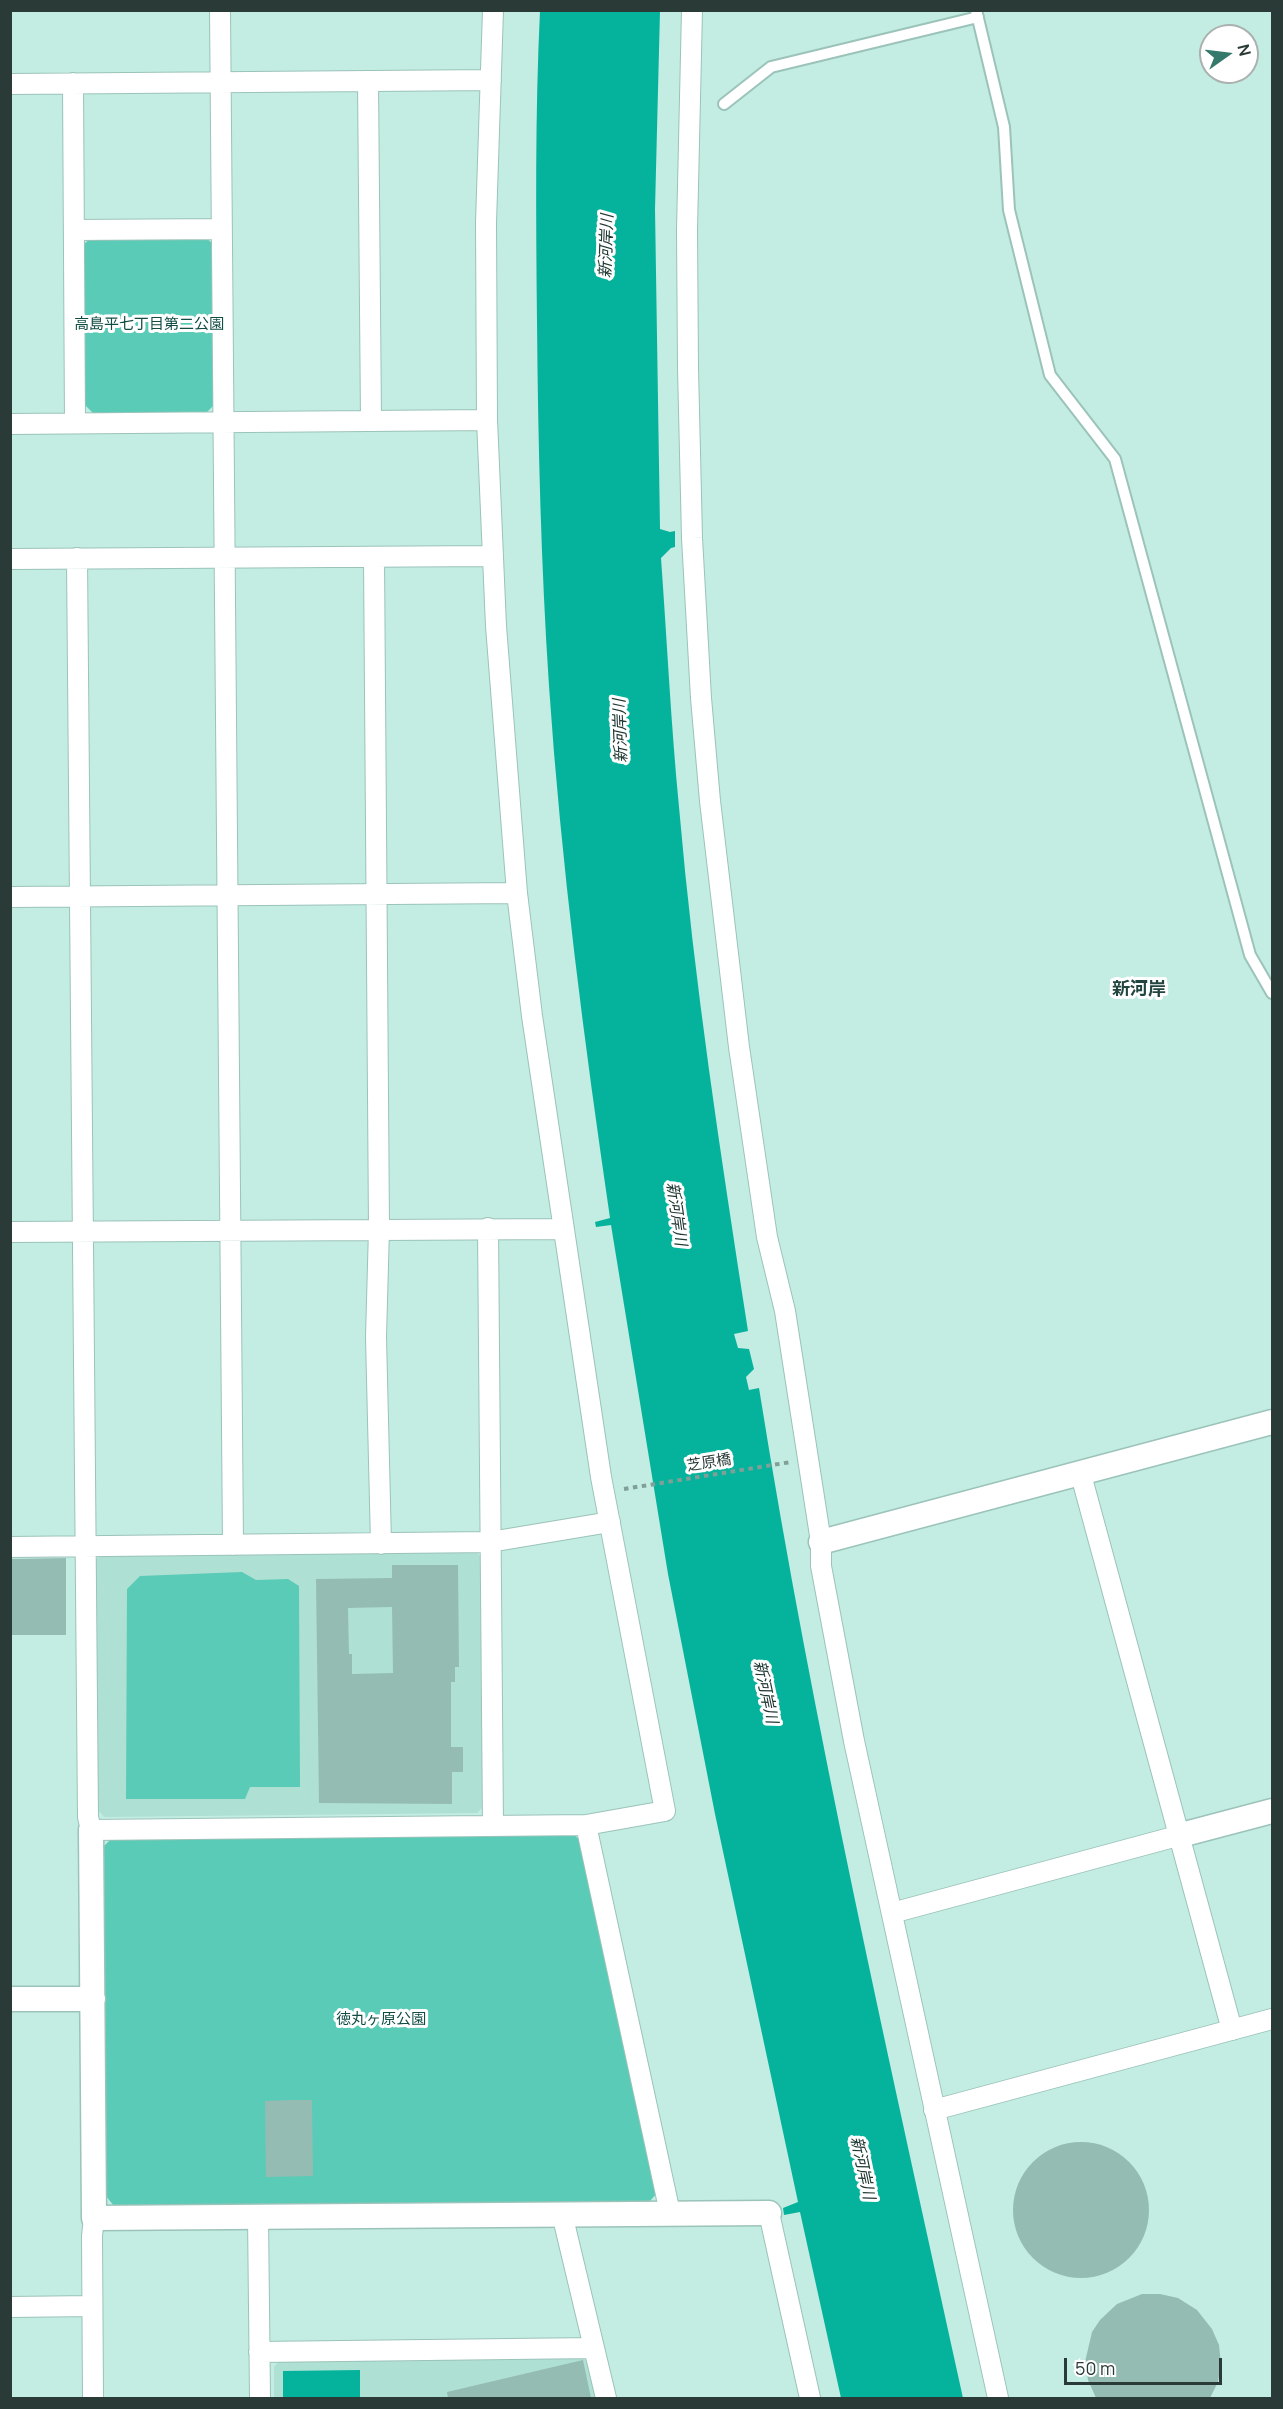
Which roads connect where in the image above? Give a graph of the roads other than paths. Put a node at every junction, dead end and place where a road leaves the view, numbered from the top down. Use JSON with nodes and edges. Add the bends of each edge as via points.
{"nodes":[{"id":1,"x":220,"y":10,"type":"edge"},
{"id":2,"x":493,"y":10,"type":"edge"},
{"id":3,"x":693,"y":10,"type":"edge"},
{"id":4,"x":978,"y":13,"type":"edge"},
{"id":5,"x":491,"y":80,"type":"junction"},
{"id":6,"x":368,"y":81,"type":"junction"},
{"id":7,"x":220,"y":82,"type":"junction"},
{"id":8,"x":73,"y":83,"type":"junction"},
{"id":9,"x":10,"y":84,"type":"edge"},
{"id":10,"x":724,"y":104,"type":"dead end"},
{"id":11,"x":221,"y":229,"type":"junction"},
{"id":12,"x":75,"y":230,"type":"junction"},
{"id":13,"x":371,"y":420,"type":"junction"},
{"id":14,"x":487,"y":420,"type":"junction"},
{"id":15,"x":223,"y":422,"type":"junction"},
{"id":16,"x":75,"y":423,"type":"junction"},
{"id":17,"x":10,"y":424,"type":"edge"},
{"id":18,"x":492,"y":556,"type":"junction"},
{"id":19,"x":226,"y":557,"type":"junction"},
{"id":20,"x":77,"y":558,"type":"junction"},
{"id":21,"x":374,"y":558,"type":"junction"},
{"id":22,"x":10,"y":559,"type":"edge"},
{"id":23,"x":518,"y":893,"type":"junction"},
{"id":24,"x":376,"y":894,"type":"junction"},
{"id":25,"x":227,"y":896,"type":"junction"},
{"id":26,"x":10,"y":897,"type":"edge"},
{"id":27,"x":80,"y":897,"type":"junction"},
{"id":28,"x":1272,"y":993,"type":"edge"},
{"id":29,"x":488,"y":1228,"type":"junction"},
{"id":30,"x":564,"y":1228,"type":"junction"},
{"id":31,"x":379,"y":1229,"type":"junction"},
{"id":32,"x":230,"y":1230,"type":"junction"},
{"id":33,"x":10,"y":1232,"type":"edge"},
{"id":34,"x":83,"y":1232,"type":"junction"},
{"id":35,"x":1272,"y":1422,"type":"edge"},
{"id":36,"x":1081,"y":1474,"type":"junction"},
{"id":37,"x":610,"y":1522,"type":"junction"},
{"id":38,"x":490,"y":1542,"type":"junction"},
{"id":39,"x":821,"y":1542,"type":"junction"},
{"id":40,"x":381,"y":1544,"type":"junction"},
{"id":41,"x":233,"y":1545,"type":"junction"},
{"id":42,"x":10,"y":1547,"type":"edge"},
{"id":43,"x":86,"y":1547,"type":"junction"},
{"id":44,"x":1272,"y":1811,"type":"edge"},
{"id":45,"x":586,"y":1825,"type":"junction"},
{"id":46,"x":493,"y":1826,"type":"junction"},
{"id":47,"x":91,"y":1830,"type":"junction"},
{"id":48,"x":1180,"y":1835,"type":"junction"},
{"id":49,"x":892,"y":1913,"type":"junction"},
{"id":50,"x":10,"y":1999,"type":"edge"},
{"id":51,"x":93,"y":1999,"type":"junction"},
{"id":52,"x":1272,"y":2019,"type":"edge"},
{"id":53,"x":1232,"y":2030,"type":"junction"},
{"id":54,"x":934,"y":2110,"type":"junction"},
{"id":55,"x":670,"y":2213,"type":"junction"},
{"id":56,"x":769,"y":2213,"type":"joint"},
{"id":57,"x":562,"y":2214,"type":"junction"},
{"id":58,"x":258,"y":2216,"type":"junction"},
{"id":59,"x":94,"y":2218,"type":"junction"},
{"id":60,"x":92,"y":2306,"type":"junction"},
{"id":61,"x":10,"y":2307,"type":"edge"},
{"id":62,"x":594,"y":2348,"type":"junction"},
{"id":63,"x":259,"y":2352,"type":"junction"},
{"id":64,"x":93,"y":2398,"type":"edge"},
{"id":65,"x":260,"y":2398,"type":"edge"},
{"id":66,"x":606,"y":2398,"type":"edge"},
{"id":67,"x":810,"y":2398,"type":"edge"},
{"id":68,"x":998,"y":2398,"type":"edge"}],
"edges":[{"from":1,"to":7,"type":"street"},
{"from":2,"to":5,"type":"street"},
{"from":3,"to":39,"type":"street","via":[[688,345],[692,538],[701,698],[739,1047],[767,1237],[785,1311]]},
{"from":4,"to":10,"type":"lane","via":[[771,67]]},
{"from":4,"to":28,"type":"lane","via":[[1004,127],[1009,210],[1050,375],[1115,459],[1250,955]]},
{"from":5,"to":6,"type":"street"},
{"from":5,"to":14,"type":"street","via":[[486,222]]},
{"from":6,"to":7,"type":"street"},
{"from":6,"to":13,"type":"street"},
{"from":7,"to":8,"type":"street"},
{"from":7,"to":11,"type":"street"},
{"from":8,"to":9,"type":"street"},
{"from":8,"to":12,"type":"street"},
{"from":11,"to":12,"type":"street"},
{"from":11,"to":15,"type":"street"},
{"from":12,"to":16,"type":"street"},
{"from":13,"to":14,"type":"street"},
{"from":13,"to":15,"type":"street"},
{"from":14,"to":18,"type":"street"},
{"from":15,"to":16,"type":"street"},
{"from":15,"to":19,"type":"street"},
{"from":16,"to":17,"type":"street"},
{"from":18,"to":21,"type":"street"},
{"from":18,"to":23,"type":"street"},
{"from":19,"to":20,"type":"street"},
{"from":19,"to":21,"type":"street"},
{"from":19,"to":25,"type":"street"},
{"from":20,"to":22,"type":"street"},
{"from":20,"to":27,"type":"street"},
{"from":21,"to":24,"type":"street"},
{"from":23,"to":24,"type":"street"},
{"from":23,"to":30,"type":"street"},
{"from":24,"to":25,"type":"street"},
{"from":24,"to":31,"type":"street"},
{"from":25,"to":27,"type":"street"},
{"from":25,"to":32,"type":"street"},
{"from":26,"to":27,"type":"street"},
{"from":27,"to":34,"type":"street"},
{"from":29,"to":30,"type":"street"},
{"from":29,"to":31,"type":"street"},
{"from":29,"to":38,"type":"street"},
{"from":30,"to":37,"type":"street"},
{"from":31,"to":32,"type":"street"},
{"from":31,"to":40,"type":"street","via":[[376,1337]]},
{"from":32,"to":34,"type":"street"},
{"from":32,"to":41,"type":"street"},
{"from":33,"to":34,"type":"street"},
{"from":34,"to":43,"type":"street"},
{"from":35,"to":36,"type":"street"},
{"from":36,"to":39,"type":"street"},
{"from":36,"to":48,"type":"street"},
{"from":37,"to":38,"type":"street"},
{"from":37,"to":45,"type":"street","via":[[665,1811]]},
{"from":38,"to":40,"type":"street"},
{"from":38,"to":46,"type":"street"},
{"from":39,"to":49,"type":"street","via":[[821,1566]]},
{"from":40,"to":41,"type":"street"},
{"from":41,"to":43,"type":"street"},
{"from":42,"to":43,"type":"street"},
{"from":43,"to":47,"type":"street"},
{"from":44,"to":48,"type":"street"},
{"from":45,"to":46,"type":"street"},
{"from":45,"to":55,"type":"street"},
{"from":46,"to":47,"type":"street"},
{"from":47,"to":51,"type":"street"},
{"from":48,"to":49,"type":"street"},
{"from":48,"to":53,"type":"street"},
{"from":49,"to":54,"type":"street"},
{"from":50,"to":51,"type":"street"},
{"from":51,"to":59,"type":"street"},
{"from":52,"to":53,"type":"street"},
{"from":53,"to":54,"type":"street"},
{"from":54,"to":68,"type":"street"},
{"from":55,"to":56,"type":"street"},
{"from":55,"to":57,"type":"street"},
{"from":56,"to":67,"type":"street"},
{"from":57,"to":58,"type":"street"},
{"from":57,"to":62,"type":"street"},
{"from":58,"to":59,"type":"street"},
{"from":58,"to":63,"type":"street"},
{"from":59,"to":60,"type":"street"},
{"from":60,"to":61,"type":"street"},
{"from":60,"to":64,"type":"street"},
{"from":62,"to":63,"type":"street"},
{"from":62,"to":66,"type":"street"},
{"from":63,"to":65,"type":"street"}]}
